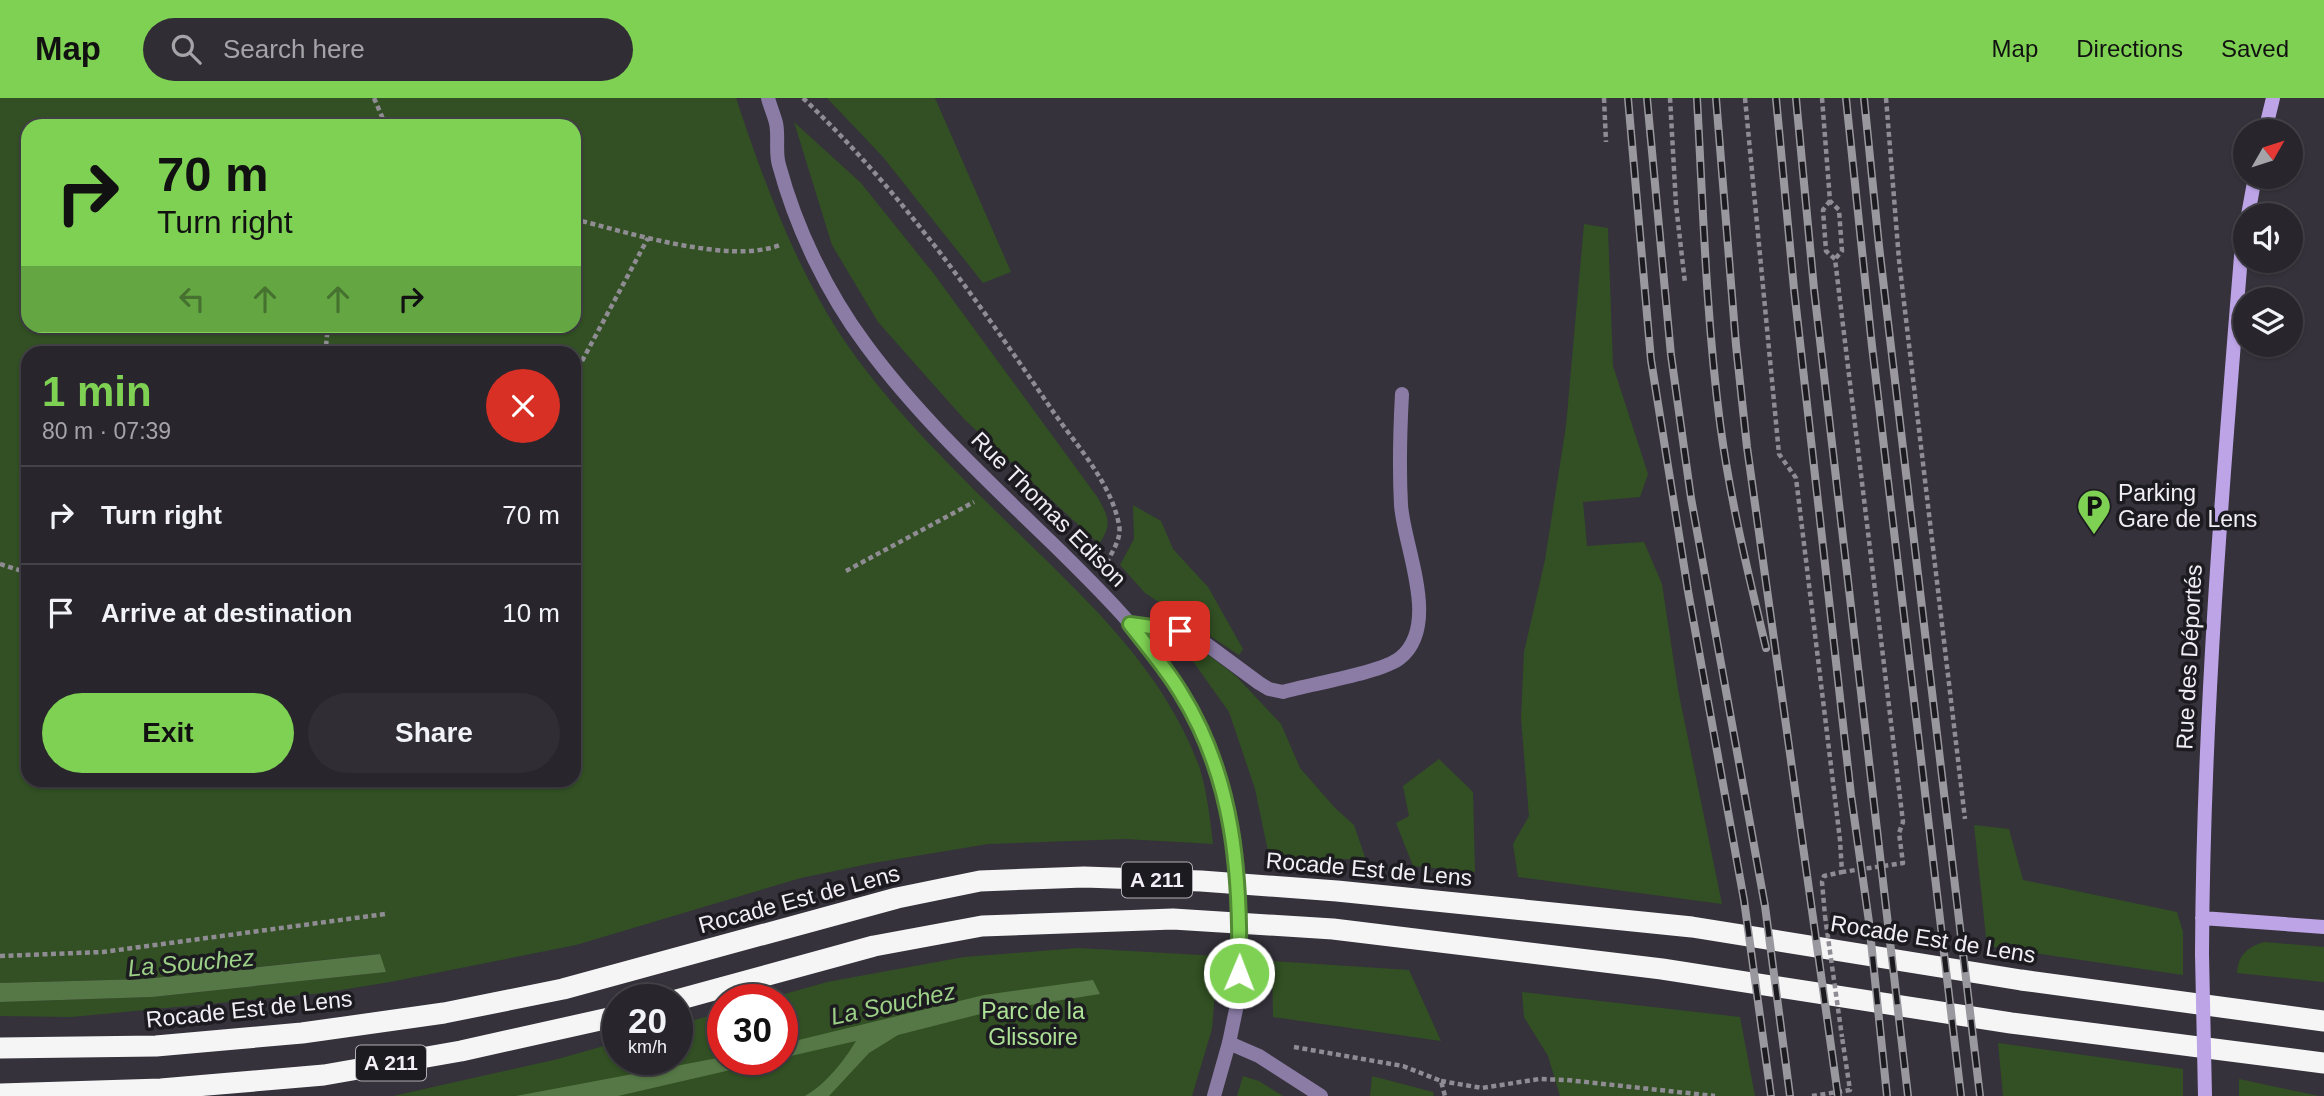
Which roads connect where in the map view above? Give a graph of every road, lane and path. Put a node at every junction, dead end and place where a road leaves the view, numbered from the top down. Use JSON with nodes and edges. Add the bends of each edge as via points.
{"nodes":[{"id":1,"x":374,"y":98,"type":"edge"},
{"id":2,"x":768,"y":98,"type":"edge"},
{"id":3,"x":803,"y":98,"type":"edge"},
{"id":4,"x":1604,"y":98,"type":"edge"},
{"id":5,"x":1670,"y":98,"type":"edge"},
{"id":6,"x":1745,"y":98,"type":"edge"},
{"id":7,"x":1822,"y":98,"type":"edge"},
{"id":8,"x":1886,"y":98,"type":"edge"},
{"id":9,"x":2273,"y":98,"type":"edge"},
{"id":10,"x":383,"y":119,"type":"edge"},
{"id":11,"x":2268,"y":119,"type":"edge"},
{"id":12,"x":1606,"y":142,"type":"dead end"},
{"id":13,"x":1830,"y":201,"type":"junction"},
{"id":14,"x":581,"y":221,"type":"edge"},
{"id":15,"x":804,"y":236,"type":"junction"},
{"id":16,"x":649,"y":238,"type":"junction"},
{"id":17,"x":1835,"y":259,"type":"junction"},
{"id":18,"x":2240,"y":273,"type":"edge"},
{"id":19,"x":1685,"y":283,"type":"dead end"},
{"id":20,"x":581,"y":363,"type":"edge"},
{"id":21,"x":1402,"y":394,"type":"dead end"},
{"id":22,"x":996,"y":489,"type":"junction"},
{"id":23,"x":0,"y":564,"type":"edge"},
{"id":24,"x":1106,"y":565,"type":"dead end"},
{"id":25,"x":21,"y":571,"type":"edge"},
{"id":26,"x":846,"y":571,"type":"dead end"},
{"id":27,"x":1130,"y":624,"type":"junction"},
{"id":28,"x":1965,"y":819,"type":"dead end"},
{"id":29,"x":1842,"y":872,"type":"junction"},
{"id":30,"x":385,"y":914,"type":"dead end"},
{"id":31,"x":2202,"y":918,"type":"junction"},
{"id":32,"x":2324,"y":927,"type":"edge"},
{"id":33,"x":0,"y":956,"type":"edge"},
{"id":34,"x":693,"y":996,"type":"edge"},
{"id":35,"x":602,"y":1020,"type":"edge"},
{"id":36,"x":2324,"y":1021,"type":"edge"},
{"id":37,"x":1229,"y":1043,"type":"junction"},
{"id":38,"x":0,"y":1048,"type":"edge"},
{"id":39,"x":1305,"y":1049,"type":"dead end"},
{"id":40,"x":2324,"y":1063,"type":"edge"},
{"id":41,"x":1441,"y":1081,"type":"junction"},
{"id":42,"x":0,"y":1094,"type":"edge"},
{"id":43,"x":1214,"y":1096,"type":"edge"},
{"id":44,"x":1321,"y":1096,"type":"edge"},
{"id":45,"x":1445,"y":1096,"type":"edge"},
{"id":46,"x":1715,"y":1096,"type":"edge"},
{"id":47,"x":1812,"y":1096,"type":"edge"},
{"id":48,"x":2205,"y":1096,"type":"edge"}],
"edges":[{"from":1,"to":10,"type":"path"},
{"from":2,"to":15,"type":"street","name":"Rue Thomas Edison","via":[[776,124],[778,163]]},
{"from":3,"to":24,"type":"path","via":[[874,172],[943,255],[1096,473],[1120,528]]},
{"from":4,"to":12,"type":"path"},
{"from":5,"to":19,"type":"path"},
{"from":6,"to":29,"type":"path","via":[[1779,454],[1796,478]]},
{"from":7,"to":13,"type":"path"},
{"from":8,"to":28,"type":"path","via":[[1899,260]]},
{"from":9,"to":11,"type":"street"},
{"from":13,"to":17,"type":"path","via":[[1839,210],[1842,251]]},
{"from":13,"to":17,"type":"path","via":[[1822,210],[1826,251]]},
{"from":14,"to":16,"type":"path"},
{"from":15,"to":16,"type":"path","via":[[749,253]]},
{"from":15,"to":22,"type":"street","name":"Rue Thomas Edison","via":[[865,344],[938,431]]},
{"from":16,"to":20,"type":"path"},
{"from":17,"to":29,"type":"path","via":[[1903,822],[1899,833],[1903,863]]},
{"from":18,"to":31,"type":"street","name":"Rue des Déportés","via":[[2215,576]]},
{"from":21,"to":27,"type":"street","via":[[1401,509],[1420,614],[1417,634],[1399,659],[1283,692],[1259,683],[1198,638]]},
{"from":22,"to":26,"type":"path"},
{"from":22,"to":27,"type":"street","name":"Rue Thomas Edison"},
{"from":23,"to":25,"type":"path"},
{"from":27,"to":37,"type":"street","name":"Rue Thomas Edison","bridge":true,"via":[[1182,694],[1218,771],[1229,811],[1240,907],[1239,995]]},
{"from":29,"to":47,"type":"path","bridge":true,"via":[[1824,876],[1822,882],[1850,1090]]},
{"from":30,"to":33,"type":"path","via":[[103,952]]},
{"from":31,"to":32,"type":"street"},
{"from":31,"to":48,"type":"street","name":"Rue des Déportés","bridge":true},
{"from":34,"to":40,"type":"highway","number":"A 211","via":[[874,946],[982,926],[1173,919],[1333,929],[1648,968],[2011,1023]]},
{"from":35,"to":42,"type":"highway","number":"A 211","via":[[324,1075]]},
{"from":36,"to":38,"type":"highway","name":"Rocade Est de Lens","number":"A 211","via":[[2021,980],[1692,926],[1201,880],[1084,877],[980,881],[897,898],[564,989],[444,1013],[302,1033],[156,1046]]},
{"from":37,"to":43,"type":"street","name":"Rue Thomas Edison"},
{"from":37,"to":44,"type":"street","via":[[1259,1056]]},
{"from":39,"to":41,"type":"path","via":[[1403,1066]]},
{"from":41,"to":45,"type":"path"},
{"from":41,"to":46,"type":"path","via":[[1482,1088],[1539,1079],[1567,1080]]}]}
